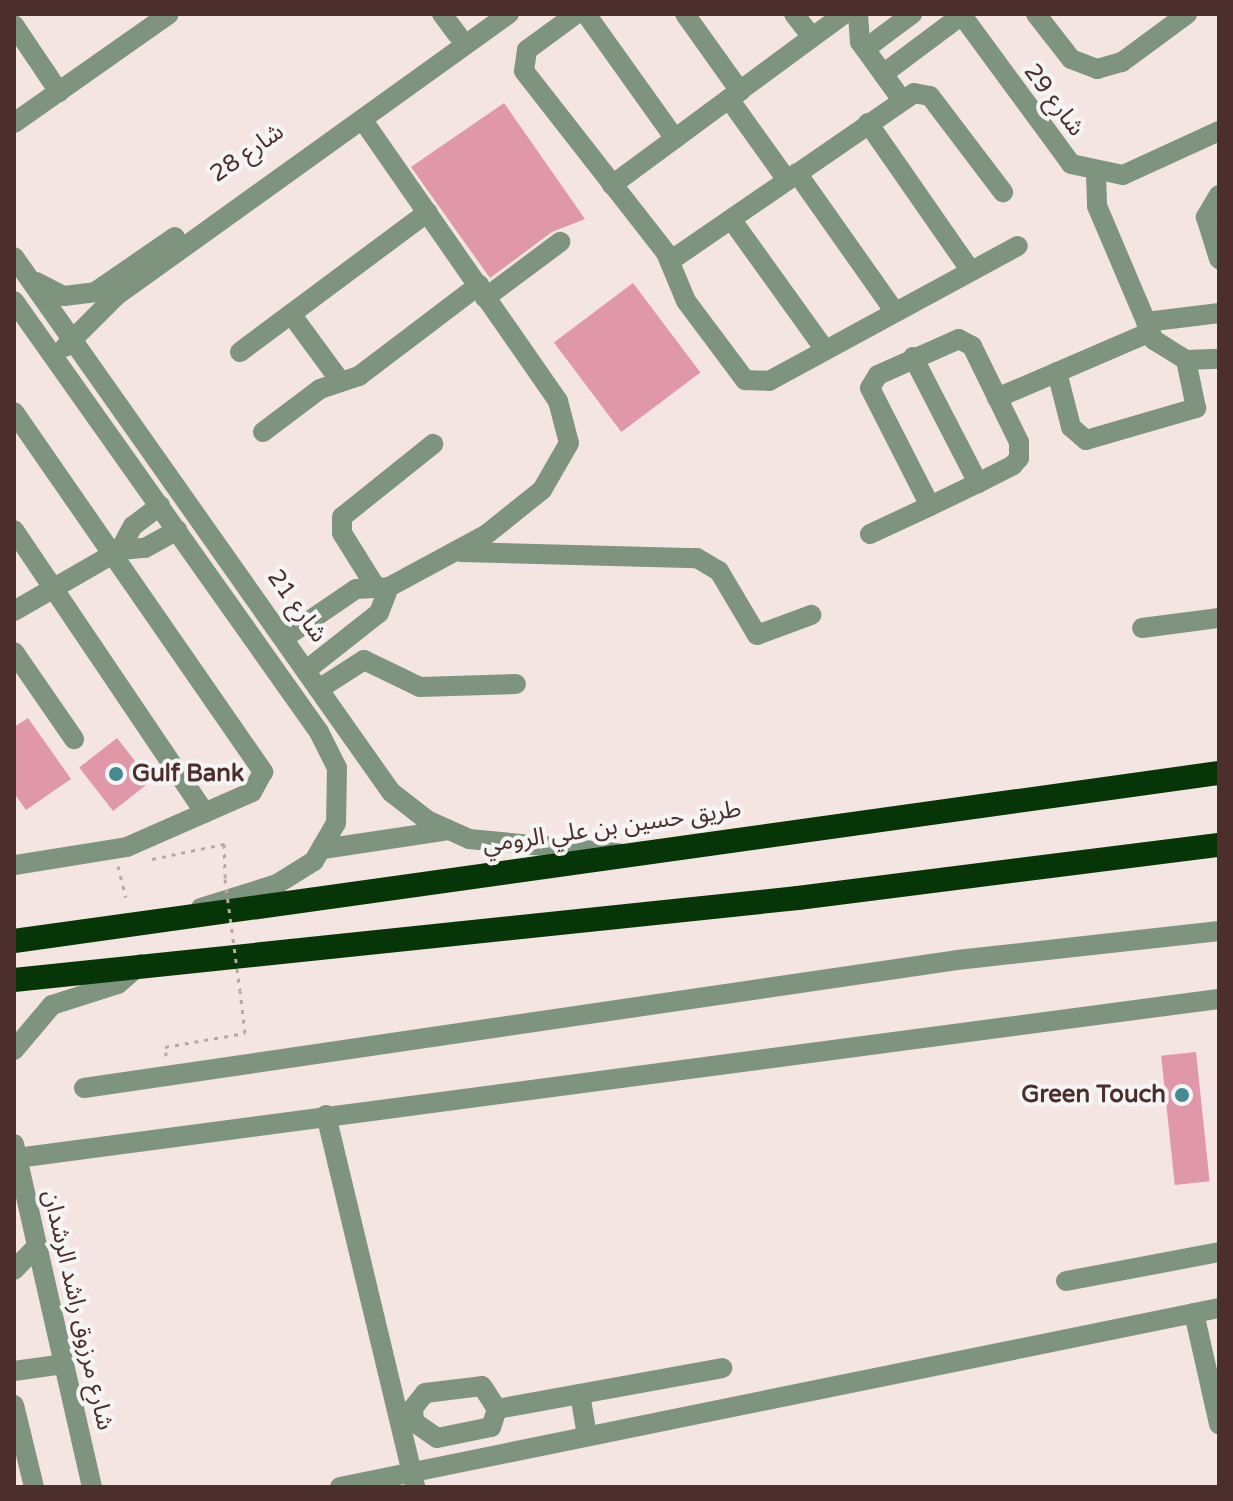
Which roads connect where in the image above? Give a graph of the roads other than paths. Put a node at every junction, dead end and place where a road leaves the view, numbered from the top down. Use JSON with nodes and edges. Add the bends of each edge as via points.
{"nodes":[{"id":1,"x":169,"y":14,"type":"edge"},
{"id":2,"x":442,"y":14,"type":"edge"},
{"id":3,"x":487,"y":14,"type":"edge"},
{"id":4,"x":509,"y":14,"type":"edge"},
{"id":5,"x":576,"y":14,"type":"edge"},
{"id":6,"x":586,"y":14,"type":"edge"},
{"id":7,"x":685,"y":14,"type":"edge"},
{"id":8,"x":794,"y":14,"type":"edge"},
{"id":9,"x":844,"y":14,"type":"edge"},
{"id":10,"x":858,"y":14,"type":"edge"},
{"id":11,"x":912,"y":14,"type":"edge"},
{"id":12,"x":962,"y":14,"type":"edge"},
{"id":13,"x":1036,"y":14,"type":"edge"},
{"id":14,"x":1187,"y":14,"type":"edge"},
{"id":15,"x":14,"y":25,"type":"edge"},
{"id":16,"x":458,"y":35,"type":"junction"},
{"id":17,"x":812,"y":37,"type":"junction"},
{"id":18,"x":865,"y":49,"type":"junction"},
{"id":19,"x":883,"y":74,"type":"junction"},
{"id":20,"x":59,"y":92,"type":"junction"},
{"id":21,"x":734,"y":95,"type":"junction"},
{"id":22,"x":902,"y":100,"type":"junction"},
{"id":23,"x":362,"y":119,"type":"junction"},
{"id":24,"x":14,"y":123,"type":"edge"},
{"id":25,"x":868,"y":123,"type":"junction"},
{"id":26,"x":1219,"y":131,"type":"edge"},
{"id":27,"x":675,"y":139,"type":"junction"},
{"id":28,"x":1096,"y":174,"type":"junction"},
{"id":29,"x":792,"y":176,"type":"junction"},
{"id":30,"x":612,"y":185,"type":"junction"},
{"id":31,"x":1003,"y":192,"type":"dead end"},
{"id":32,"x":1219,"y":195,"type":"edge"},
{"id":33,"x":428,"y":212,"type":"junction"},
{"id":34,"x":731,"y":219,"type":"junction"},
{"id":35,"x":560,"y":242,"type":"dead end"},
{"id":36,"x":1018,"y":246,"type":"dead end"},
{"id":37,"x":14,"y":257,"type":"edge"},
{"id":38,"x":1219,"y":259,"type":"edge"},
{"id":39,"x":670,"y":261,"type":"junction"},
{"id":40,"x":971,"y":271,"type":"junction"},
{"id":41,"x":29,"y":278,"type":"junction"},
{"id":42,"x":482,"y":292,"type":"junction"},
{"id":43,"x":14,"y":301,"type":"edge"},
{"id":44,"x":895,"y":312,"type":"junction"},
{"id":45,"x":1219,"y":313,"type":"edge"},
{"id":46,"x":291,"y":314,"type":"junction"},
{"id":47,"x":1148,"y":327,"type":"junction"},
{"id":48,"x":73,"y":339,"type":"junction"},
{"id":49,"x":825,"y":350,"type":"junction"},
{"id":50,"x":240,"y":352,"type":"dead end"},
{"id":51,"x":913,"y":357,"type":"junction"},
{"id":52,"x":55,"y":358,"type":"junction"},
{"id":53,"x":1219,"y":359,"type":"edge"},
{"id":54,"x":1186,"y":360,"type":"junction"},
{"id":55,"x":1057,"y":372,"type":"junction"},
{"id":56,"x":341,"y":382,"type":"junction"},
{"id":57,"x":997,"y":398,"type":"junction"},
{"id":58,"x":14,"y":412,"type":"edge"},
{"id":59,"x":263,"y":432,"type":"dead end"},
{"id":60,"x":433,"y":444,"type":"dead end"},
{"id":61,"x":978,"y":483,"type":"junction"},
{"id":62,"x":160,"y":506,"type":"junction"},
{"id":63,"x":930,"y":506,"type":"junction"},
{"id":64,"x":14,"y":530,"type":"edge"},
{"id":65,"x":177,"y":530,"type":"junction"},
{"id":66,"x":870,"y":534,"type":"dead end"},
{"id":67,"x":117,"y":552,"type":"junction"},
{"id":68,"x":461,"y":552,"type":"junction"},
{"id":69,"x":54,"y":587,"type":"junction"},
{"id":70,"x":382,"y":587,"type":"junction"},
{"id":71,"x":16,"y":607,"type":"edge"},
{"id":72,"x":811,"y":615,"type":"dead end"},
{"id":73,"x":1219,"y":618,"type":"edge"},
{"id":74,"x":1142,"y":628,"type":"dead end"},
{"id":75,"x":287,"y":636,"type":"junction"},
{"id":76,"x":14,"y":652,"type":"edge"},
{"id":77,"x":309,"y":668,"type":"junction"},
{"id":78,"x":516,"y":684,"type":"dead end"},
{"id":79,"x":322,"y":687,"type":"junction"},
{"id":80,"x":340,"y":715,"type":"junction"},
{"id":81,"x":319,"y":732,"type":"junction"},
{"id":82,"x":74,"y":739,"type":"dead end"},
{"id":83,"x":1219,"y":773,"type":"edge"},
{"id":84,"x":205,"y":813,"type":"junction"},
{"id":85,"x":448,"y":831,"type":"junction"},
{"id":86,"x":1219,"y":845,"type":"edge"},
{"id":87,"x":323,"y":849,"type":"junction"},
{"id":88,"x":618,"y":853,"type":"junction"},
{"id":89,"x":14,"y":865,"type":"edge"},
{"id":90,"x":158,"y":926,"type":"junction"},
{"id":91,"x":1219,"y":931,"type":"edge"},
{"id":92,"x":14,"y":941,"type":"edge"},
{"id":93,"x":142,"y":963,"type":"junction"},
{"id":94,"x":14,"y":980,"type":"edge"},
{"id":95,"x":1219,"y":999,"type":"edge"},
{"id":96,"x":14,"y":1050,"type":"edge"},
{"id":97,"x":84,"y":1088,"type":"dead end"},
{"id":98,"x":326,"y":1115,"type":"junction"},
{"id":99,"x":16,"y":1151,"type":"edge"},
{"id":100,"x":36,"y":1247,"type":"junction"},
{"id":101,"x":1219,"y":1252,"type":"edge"},
{"id":102,"x":14,"y":1270,"type":"edge"},
{"id":103,"x":1066,"y":1281,"type":"dead end"},
{"id":104,"x":1219,"y":1308,"type":"edge"},
{"id":105,"x":1194,"y":1313,"type":"junction"},
{"id":106,"x":64,"y":1364,"type":"junction"},
{"id":107,"x":722,"y":1368,"type":"dead end"},
{"id":108,"x":14,"y":1371,"type":"edge"},
{"id":109,"x":580,"y":1394,"type":"junction"},
{"id":110,"x":14,"y":1405,"type":"edge"},
{"id":111,"x":497,"y":1409,"type":"dead end"},
{"id":112,"x":1219,"y":1424,"type":"edge"},
{"id":113,"x":587,"y":1436,"type":"junction"},
{"id":114,"x":413,"y":1479,"type":"edge"},
{"id":115,"x":34,"y":1487,"type":"edge"},
{"id":116,"x":92,"y":1487,"type":"edge"},
{"id":117,"x":340,"y":1487,"type":"edge"}],
"edges":[{"from":1,"to":20,"type":"street"},
{"from":2,"to":16,"type":"street"},
{"from":3,"to":16,"type":"street","name":"شارع 28"},
{"from":4,"to":23,"type":"street","name":"شارع 28"},
{"from":5,"to":30,"type":"street","via":[[527,50],[524,71]]},
{"from":6,"to":27,"type":"street"},
{"from":7,"to":21,"type":"street"},
{"from":8,"to":17,"type":"street"},
{"from":9,"to":17,"type":"street"},
{"from":10,"to":18,"type":"street"},
{"from":11,"to":18,"type":"street"},
{"from":12,"to":19,"type":"street"},
{"from":12,"to":28,"type":"street","name":"شارع 29","via":[[1051,145]]},
{"from":13,"to":14,"type":"street","via":[[1071,59],[1097,69],[1122,62]]},
{"from":15,"to":20,"type":"street"},
{"from":16,"to":41,"type":"street","name":"شارع 28","via":[[104,287],[64,296]]},
{"from":17,"to":21,"type":"street"},
{"from":18,"to":19,"type":"street"},
{"from":19,"to":22,"type":"street"},
{"from":20,"to":24,"type":"street"},
{"from":21,"to":27,"type":"street"},
{"from":21,"to":29,"type":"street"},
{"from":22,"to":25,"type":"street"},
{"from":22,"to":31,"type":"street","via":[[930,96]]},
{"from":23,"to":33,"type":"street"},
{"from":23,"to":48,"type":"street","name":"شارع 28","via":[[116,296]]},
{"from":25,"to":29,"type":"street"},
{"from":25,"to":40,"type":"street"},
{"from":26,"to":28,"type":"street","via":[[1148,167]]},
{"from":27,"to":30,"type":"street"},
{"from":28,"to":47,"type":"street","via":[[1097,206]]},
{"from":29,"to":34,"type":"street"},
{"from":29,"to":44,"type":"street"},
{"from":30,"to":39,"type":"street"},
{"from":32,"to":38,"type":"street","via":[[1206,217]]},
{"from":33,"to":42,"type":"street"},
{"from":33,"to":46,"type":"street"},
{"from":34,"to":39,"type":"street"},
{"from":34,"to":49,"type":"street"},
{"from":35,"to":42,"type":"street"},
{"from":36,"to":40,"type":"street"},
{"from":37,"to":41,"type":"street","name":"شارع 21"},
{"from":39,"to":49,"type":"street","via":[[686,301],[745,380],[763,383]]},
{"from":40,"to":44,"type":"street"},
{"from":41,"to":48,"type":"street","name":"شارع 21"},
{"from":42,"to":56,"type":"street"},
{"from":42,"to":68,"type":"street","via":[[558,401],[569,443],[542,490]]},
{"from":43,"to":52,"type":"street"},
{"from":44,"to":49,"type":"street"},
{"from":45,"to":47,"type":"street"},
{"from":46,"to":50,"type":"street"},
{"from":46,"to":56,"type":"street"},
{"from":47,"to":54,"type":"street"},
{"from":47,"to":55,"type":"street"},
{"from":48,"to":52,"type":"street","name":"شارع 28"},
{"from":48,"to":75,"type":"street","name":"شارع 21"},
{"from":51,"to":57,"type":"street","via":[[947,340],[965,341]]},
{"from":51,"to":61,"type":"street"},
{"from":51,"to":63,"type":"street","via":[[878,375],[870,393]]},
{"from":52,"to":62,"type":"street"},
{"from":53,"to":54,"type":"street"},
{"from":54,"to":55,"type":"street","via":[[1196,408],[1086,440],[1071,427]]},
{"from":55,"to":57,"type":"street"},
{"from":56,"to":59,"type":"street"},
{"from":57,"to":61,"type":"street","via":[[1021,453]]},
{"from":58,"to":67,"type":"street"},
{"from":60,"to":70,"type":"street","via":[[342,517],[342,533]]},
{"from":61,"to":63,"type":"street"},
{"from":62,"to":65,"type":"street"},
{"from":62,"to":67,"type":"street","via":[[133,526]]},
{"from":63,"to":66,"type":"street"},
{"from":64,"to":69,"type":"street"},
{"from":65,"to":67,"type":"street","via":[[145,548]]},
{"from":65,"to":81,"type":"street"},
{"from":67,"to":69,"type":"street"},
{"from":67,"to":84,"type":"street","via":[[261,764],[252,792]]},
{"from":68,"to":70,"type":"street"},
{"from":68,"to":72,"type":"street","via":[[697,558],[719,571],[757,635]]},
{"from":69,"to":71,"type":"street"},
{"from":69,"to":84,"type":"street"},
{"from":70,"to":75,"type":"street","via":[[356,589]]},
{"from":70,"to":77,"type":"street","via":[[379,613]]},
{"from":73,"to":74,"type":"street"},
{"from":75,"to":77,"type":"street","name":"شارع 21"},
{"from":76,"to":82,"type":"street"},
{"from":77,"to":79,"type":"street","name":"شارع 21"},
{"from":78,"to":79,"type":"street","via":[[420,687],[364,660]]},
{"from":79,"to":80,"type":"street","name":"شارع 21"},
{"from":80,"to":81,"type":"street","via":[[335,731]]},
{"from":80,"to":85,"type":"street","name":"شارع 21","via":[[391,792]]},
{"from":81,"to":87,"type":"street","via":[[340,781],[336,823]]},
{"from":83,"to":88,"type":"highway","name":"طريق حسين بن علي الرومي"},
{"from":84,"to":89,"type":"street","via":[[99,855]]},
{"from":85,"to":87,"type":"street"},
{"from":85,"to":88,"type":"street","name":"شارع 21","via":[[492,844]]},
{"from":86,"to":93,"type":"highway","via":[[798,898]]},
{"from":87,"to":90,"type":"street","via":[[290,879]]},
{"from":88,"to":90,"type":"highway","name":"طريق حسين بن علي الرومي"},
{"from":90,"to":92,"type":"highway","name":"طريق حسين بن علي الرومي"},
{"from":91,"to":97,"type":"street","via":[[957,960]]},
{"from":93,"to":94,"type":"highway"},
{"from":93,"to":96,"type":"street","via":[[118,984],[52,1005]]},
{"from":95,"to":98,"type":"street"},
{"from":98,"to":99,"type":"street"},
{"from":98,"to":114,"type":"street"},
{"from":99,"to":100,"type":"street","name":"شارع مرزوق راشد الرشدان"},
{"from":100,"to":102,"type":"street"},
{"from":100,"to":106,"type":"street","name":"شارع مرزوق راشد الرشدان"},
{"from":101,"to":103,"type":"street"},
{"from":104,"to":105,"type":"street"},
{"from":105,"to":112,"type":"street"},
{"from":105,"to":113,"type":"street"},
{"from":106,"to":108,"type":"street"},
{"from":106,"to":116,"type":"street","name":"شارع مرزوق راشد الرشدان"},
{"from":107,"to":109,"type":"street"},
{"from":109,"to":111,"type":"street"},
{"from":109,"to":113,"type":"street"},
{"from":110,"to":115,"type":"street"},
{"from":113,"to":114,"type":"street"},
{"from":114,"to":117,"type":"street"}]}
